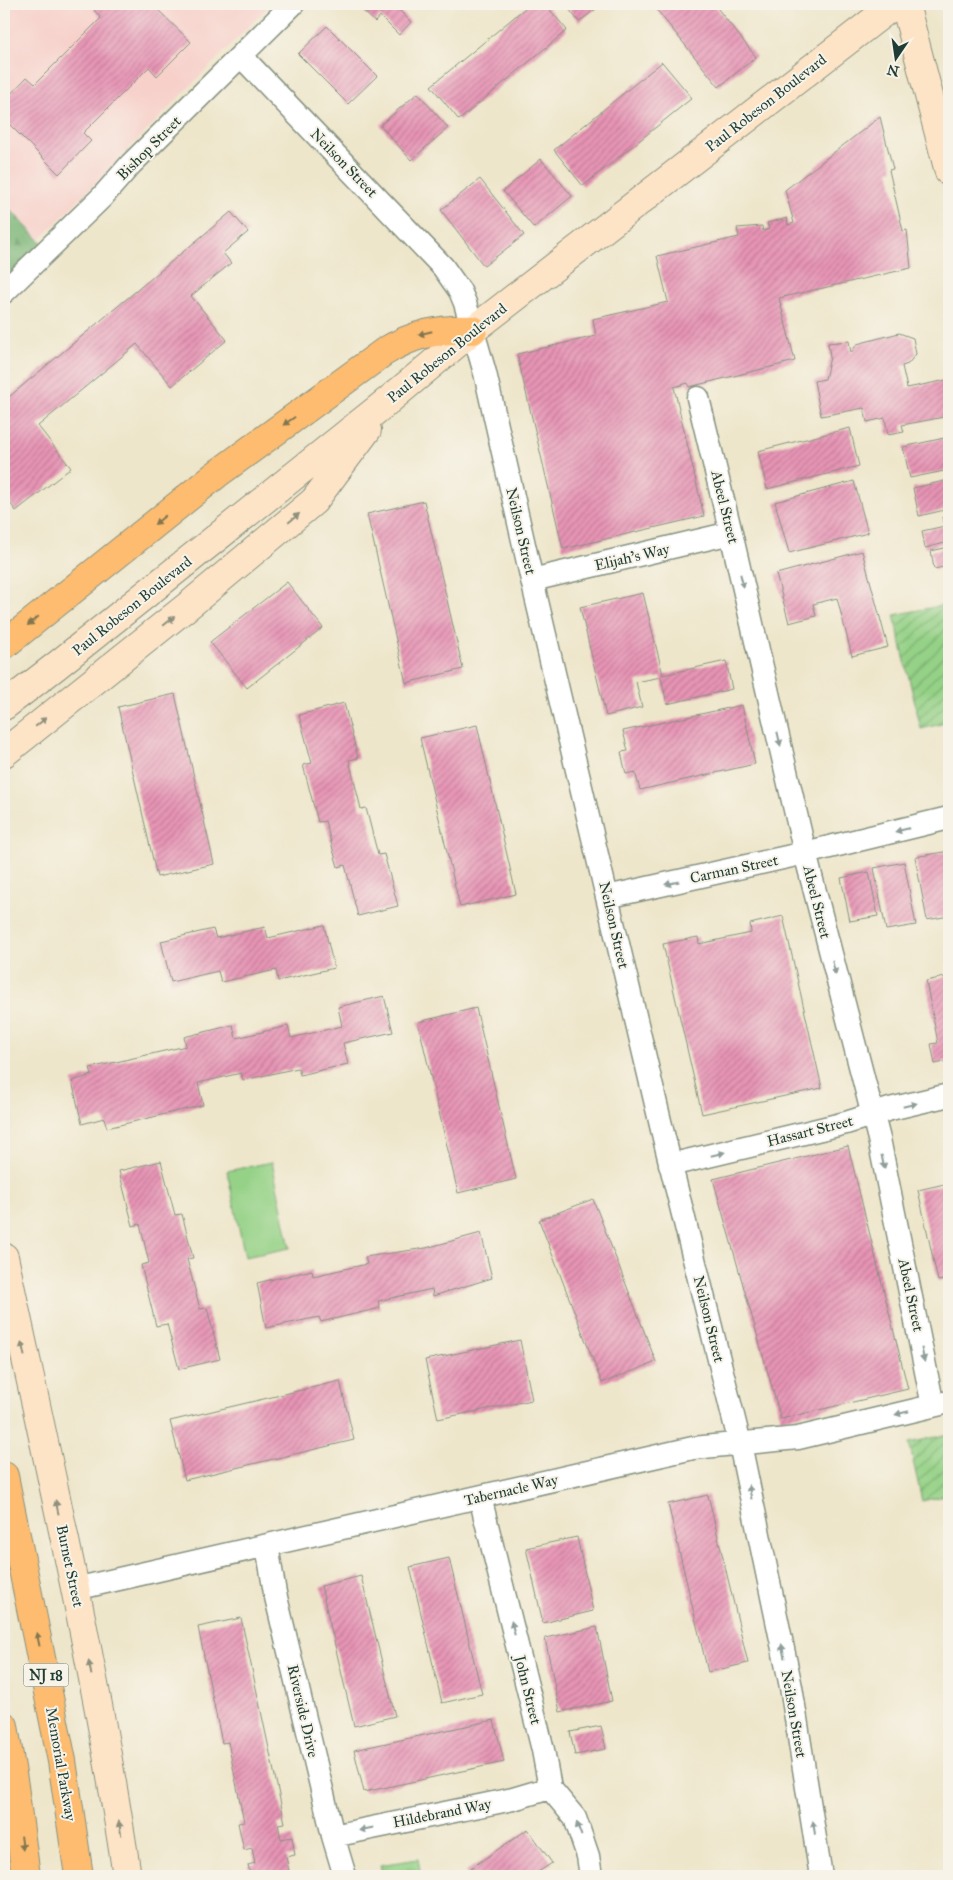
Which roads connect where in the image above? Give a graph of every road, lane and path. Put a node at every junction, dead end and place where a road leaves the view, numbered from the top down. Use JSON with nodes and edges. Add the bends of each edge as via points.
{"nodes":[{"id":1,"x":293,"y":4,"type":"edge"},
{"id":2,"x":895,"y":4,"type":"edge"},
{"id":3,"x":905,"y":4,"type":"edge"},
{"id":4,"x":241,"y":56,"type":"junction"},
{"id":5,"x":949,"y":172,"type":"edge"},
{"id":6,"x":4,"y":292,"type":"edge"},
{"id":7,"x":473,"y":330,"type":"junction"},
{"id":8,"x":698,"y":398,"type":"dead end"},
{"id":9,"x":389,"y":400,"type":"junction"},
{"id":10,"x":732,"y":534,"type":"junction"},
{"id":11,"x":532,"y":580,"type":"junction"},
{"id":12,"x":4,"y":644,"type":"edge"},
{"id":13,"x":4,"y":706,"type":"edge"},
{"id":14,"x":4,"y":753,"type":"edge"},
{"id":15,"x":949,"y":818,"type":"edge"},
{"id":16,"x":805,"y":854,"type":"junction"},
{"id":17,"x":607,"y":897,"type":"junction"},
{"id":18,"x":949,"y":1095,"type":"edge"},
{"id":19,"x":871,"y":1114,"type":"junction"},
{"id":20,"x":670,"y":1165,"type":"junction"},
{"id":21,"x":4,"y":1257,"type":"edge"},
{"id":22,"x":941,"y":1404,"type":"edge"},
{"id":23,"x":740,"y":1444,"type":"junction"},
{"id":24,"x":4,"y":1476,"type":"edge"},
{"id":25,"x":480,"y":1497,"type":"junction"},
{"id":26,"x":267,"y":1546,"type":"junction"},
{"id":27,"x":75,"y":1589,"type":"junction"},
{"id":28,"x":4,"y":1726,"type":"edge"},
{"id":29,"x":550,"y":1788,"type":"junction"},
{"id":30,"x":333,"y":1836,"type":"junction"},
{"id":31,"x":26,"y":1876,"type":"edge"},
{"id":32,"x":79,"y":1876,"type":"edge"},
{"id":33,"x":127,"y":1876,"type":"edge"},
{"id":34,"x":345,"y":1876,"type":"edge"},
{"id":35,"x":590,"y":1876,"type":"edge"},
{"id":36,"x":822,"y":1876,"type":"edge"}],
"edges":[{"from":1,"to":4,"type":"street","name":"Bishop Street"},
{"from":2,"to":7,"type":"street","name":"Paul Robeson Boulevard"},
{"from":3,"to":5,"type":"street"},
{"from":4,"to":6,"type":"street","name":"Bishop Street"},
{"from":4,"to":7,"type":"street","name":"Neilson Street","via":[[443,267],[462,297]]},
{"from":7,"to":9,"type":"street","name":"Paul Robeson Boulevard"},
{"from":7,"to":11,"type":"street","name":"Neilson Street"},
{"from":7,"to":12,"type":"highway","one_way":true,"via":[[428,332],[403,340],[384,352],[217,474]]},
{"from":8,"to":10,"type":"street","name":"Abeel Street"},
{"from":9,"to":13,"type":"street","name":"Paul Robeson Boulevard"},
{"from":14,"to":9,"type":"street","one_way":true,"via":[[314,502]]},
{"from":10,"to":11,"type":"street","name":"Elijah's Way"},
{"from":10,"to":16,"type":"street","name":"Abeel Street","one_way":true},
{"from":11,"to":17,"type":"street","name":"Neilson Street"},
{"from":15,"to":16,"type":"street","name":"Carman Street","one_way":true},
{"from":16,"to":17,"type":"street","name":"Carman Street","one_way":true},
{"from":16,"to":19,"type":"street","name":"Abeel Street","one_way":true},
{"from":17,"to":20,"type":"street","name":"Neilson Street"},
{"from":19,"to":18,"type":"street","name":"Hassart Street","one_way":true},
{"from":20,"to":19,"type":"street","name":"Hassart Street","one_way":true,"via":[[846,1123]]},
{"from":19,"to":22,"type":"street","name":"Abeel Street","one_way":true},
{"from":20,"to":23,"type":"street","name":"Neilson Street"},
{"from":27,"to":21,"type":"street","name":"Burnet Street","one_way":true},
{"from":22,"to":23,"type":"street","name":"Tabernacle Way","one_way":true,"via":[[798,1438]]},
{"from":23,"to":25,"type":"street","name":"Tabernacle Way","via":[[693,1448]]},
{"from":36,"to":23,"type":"street","name":"Neilson Street","one_way":true,"via":[[791,1687]]},
{"from":32,"to":24,"type":"highway","name":"Memorial Parkway","number":"NJ 18","one_way":true,"via":[[62,1761]]},
{"from":25,"to":26,"type":"street","name":"Tabernacle Way"},
{"from":29,"to":25,"type":"street","name":"John Street","one_way":true},
{"from":26,"to":27,"type":"street","name":"Tabernacle Way"},
{"from":26,"to":30,"type":"street","name":"Riverside Drive"},
{"from":33,"to":27,"type":"street","name":"Burnet Street","one_way":true},
{"from":28,"to":31,"type":"highway","one_way":true},
{"from":29,"to":30,"type":"street","name":"Hildebrand Way","one_way":true,"via":[[513,1799]]},
{"from":35,"to":29,"type":"street","name":"John Street","one_way":true,"via":[[588,1856],[575,1818]]},
{"from":30,"to":34,"type":"street","name":"Riverside Drive"}]}
